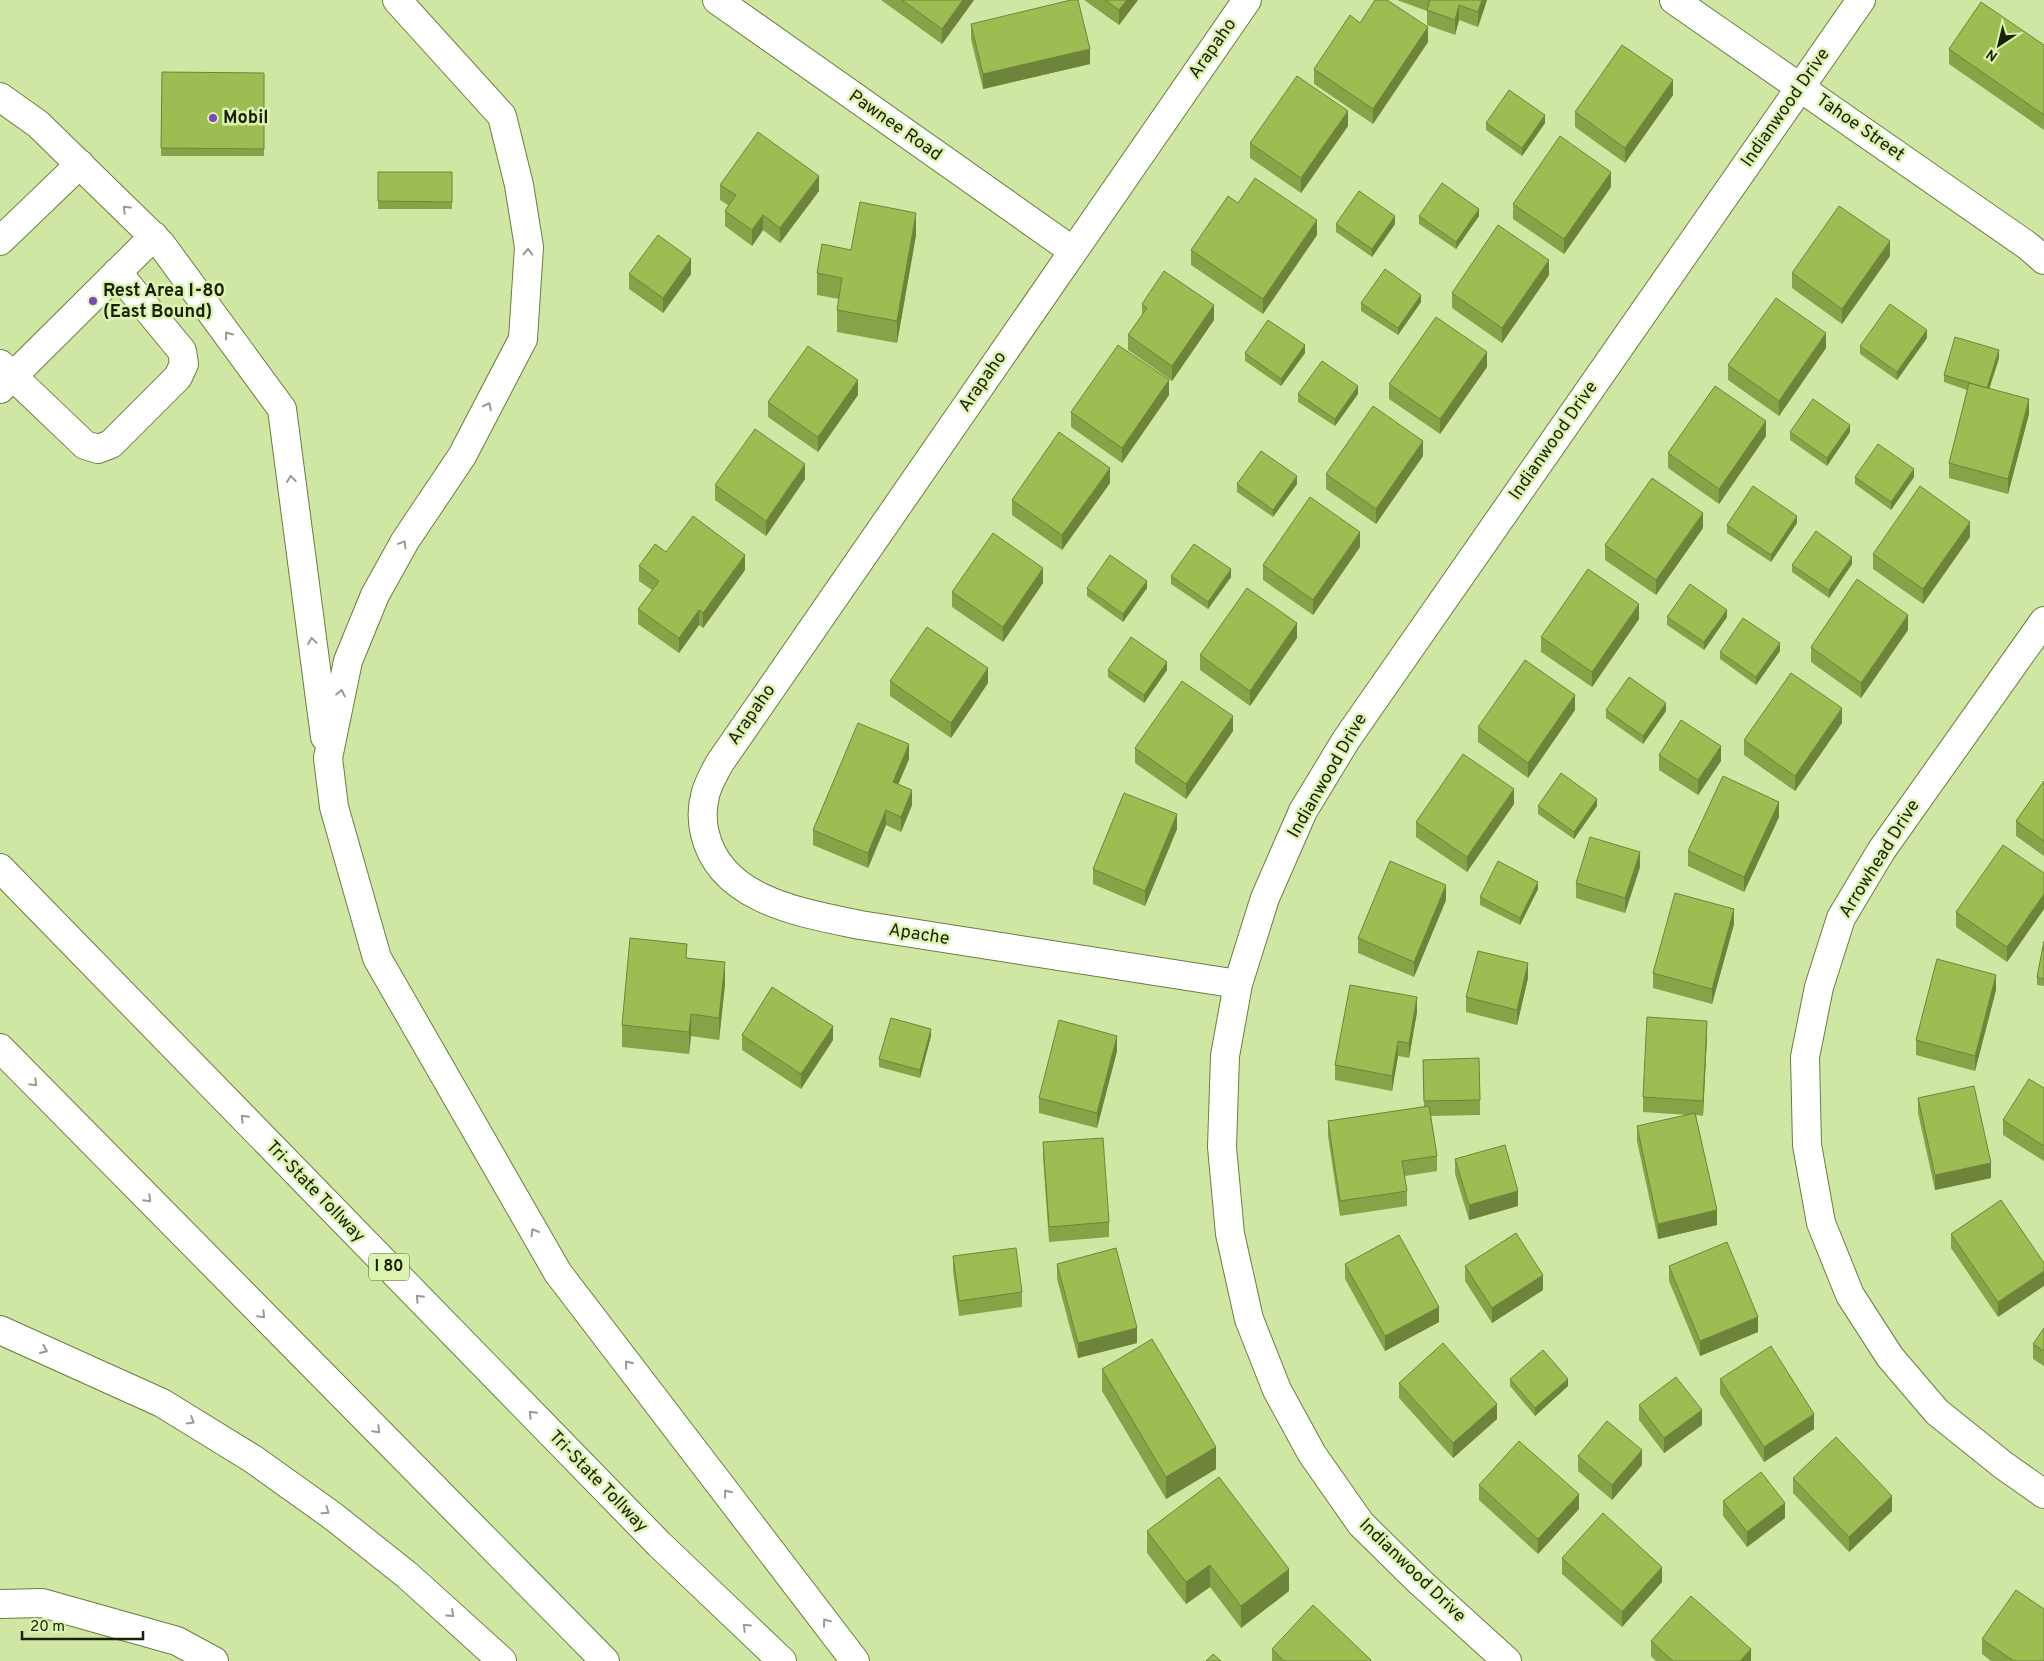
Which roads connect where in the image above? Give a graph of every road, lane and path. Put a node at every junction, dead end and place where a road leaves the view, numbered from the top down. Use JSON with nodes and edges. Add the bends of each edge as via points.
{"nodes":[{"id":1,"x":397,"y":0,"type":"edge"},
{"id":2,"x":717,"y":0,"type":"edge"},
{"id":3,"x":1247,"y":0,"type":"edge"},
{"id":4,"x":1674,"y":0,"type":"edge"},
{"id":5,"x":1861,"y":0,"type":"edge"},
{"id":6,"x":1801,"y":87,"type":"junction"},
{"id":7,"x":0,"y":97,"type":"edge"},
{"id":8,"x":80,"y":164,"type":"junction"},
{"id":9,"x":154,"y":236,"type":"junction"},
{"id":10,"x":0,"y":241,"type":"edge"},
{"id":11,"x":1073,"y":251,"type":"junction"},
{"id":12,"x":2044,"y":260,"type":"edge"},
{"id":13,"x":117,"y":272,"type":"junction"},
{"id":14,"x":4,"y":376,"type":"edge"},
{"id":15,"x":2044,"y":621,"type":"edge"},
{"id":16,"x":328,"y":758,"type":"junction"},
{"id":17,"x":718,"y":764,"type":"joint"},
{"id":18,"x":0,"y":868,"type":"edge"},
{"id":19,"x":1238,"y":984,"type":"junction"},
{"id":20,"x":0,"y":1048,"type":"edge"},
{"id":21,"x":0,"y":1330,"type":"edge"},
{"id":22,"x":2044,"y":1494,"type":"edge"},
{"id":23,"x":0,"y":1604,"type":"edge"},
{"id":24,"x":214,"y":1661,"type":"edge"},
{"id":25,"x":502,"y":1661,"type":"edge"},
{"id":26,"x":606,"y":1661,"type":"edge"},
{"id":27,"x":782,"y":1661,"type":"edge"},
{"id":28,"x":855,"y":1661,"type":"edge"},
{"id":29,"x":1508,"y":1661,"type":"edge"}],
"edges":[{"from":16,"to":1,"type":"main road","one_way":true,"via":[[348,661],[375,595],[405,541],[462,456],[523,339],[529,247],[519,185],[502,116]]},
{"from":2,"to":11,"type":"main road","name":"Pawnee Road"},
{"from":3,"to":11,"type":"main road","name":"Arapaho"},
{"from":4,"to":6,"type":"main road","name":"Tahoe Street"},
{"from":5,"to":6,"type":"main road","name":"Indianwood Drive"},
{"from":6,"to":12,"type":"main road","name":"Tahoe Street"},
{"from":6,"to":19,"type":"main road","name":"Indianwood Drive","via":[[1346,740],[1303,811],[1265,898]]},
{"from":7,"to":8,"type":"main road","via":[[38,124]]},
{"from":9,"to":8,"type":"main road","one_way":true},
{"from":8,"to":10,"type":"main road"},
{"from":9,"to":13,"type":"main road"},
{"from":16,"to":9,"type":"main road","one_way":true,"via":[[282,409]]},
{"from":11,"to":17,"type":"main road","name":"Arapaho"},
{"from":13,"to":14,"type":"main road"},
{"from":13,"to":14,"type":"main road","via":[[182,351],[184,364],[178,377],[111,444],[98,449],[85,445]]},
{"from":15,"to":22,"type":"main road","name":"Arrowhead Drive","via":[[1881,851],[1841,918],[1819,987],[1805,1057],[1807,1145],[1819,1213],[1850,1296],[1890,1357],[1937,1412]]},
{"from":28,"to":16,"type":"main road","one_way":true,"via":[[558,1273],[377,958],[334,807]]},
{"from":17,"to":19,"type":"main road","name":"Apache","via":[[705,796],[703,824],[708,848],[725,874],[756,895],[801,913],[860,925]]},
{"from":27,"to":18,"type":"main road","name":"Tri-State Tollway","number":"I 80","one_way":true,"via":[[659,1544]]},
{"from":19,"to":29,"type":"main road","name":"Indianwood Drive","via":[[1225,1056],[1222,1147],[1230,1234],[1249,1319],[1277,1390],[1312,1454],[1361,1524]]},
{"from":20,"to":26,"type":"main road","one_way":true},
{"from":21,"to":25,"type":"main road","one_way":true,"via":[[162,1403],[253,1459],[407,1575]]},
{"from":23,"to":24,"type":"main road","via":[[42,1603],[177,1641]]}]}
